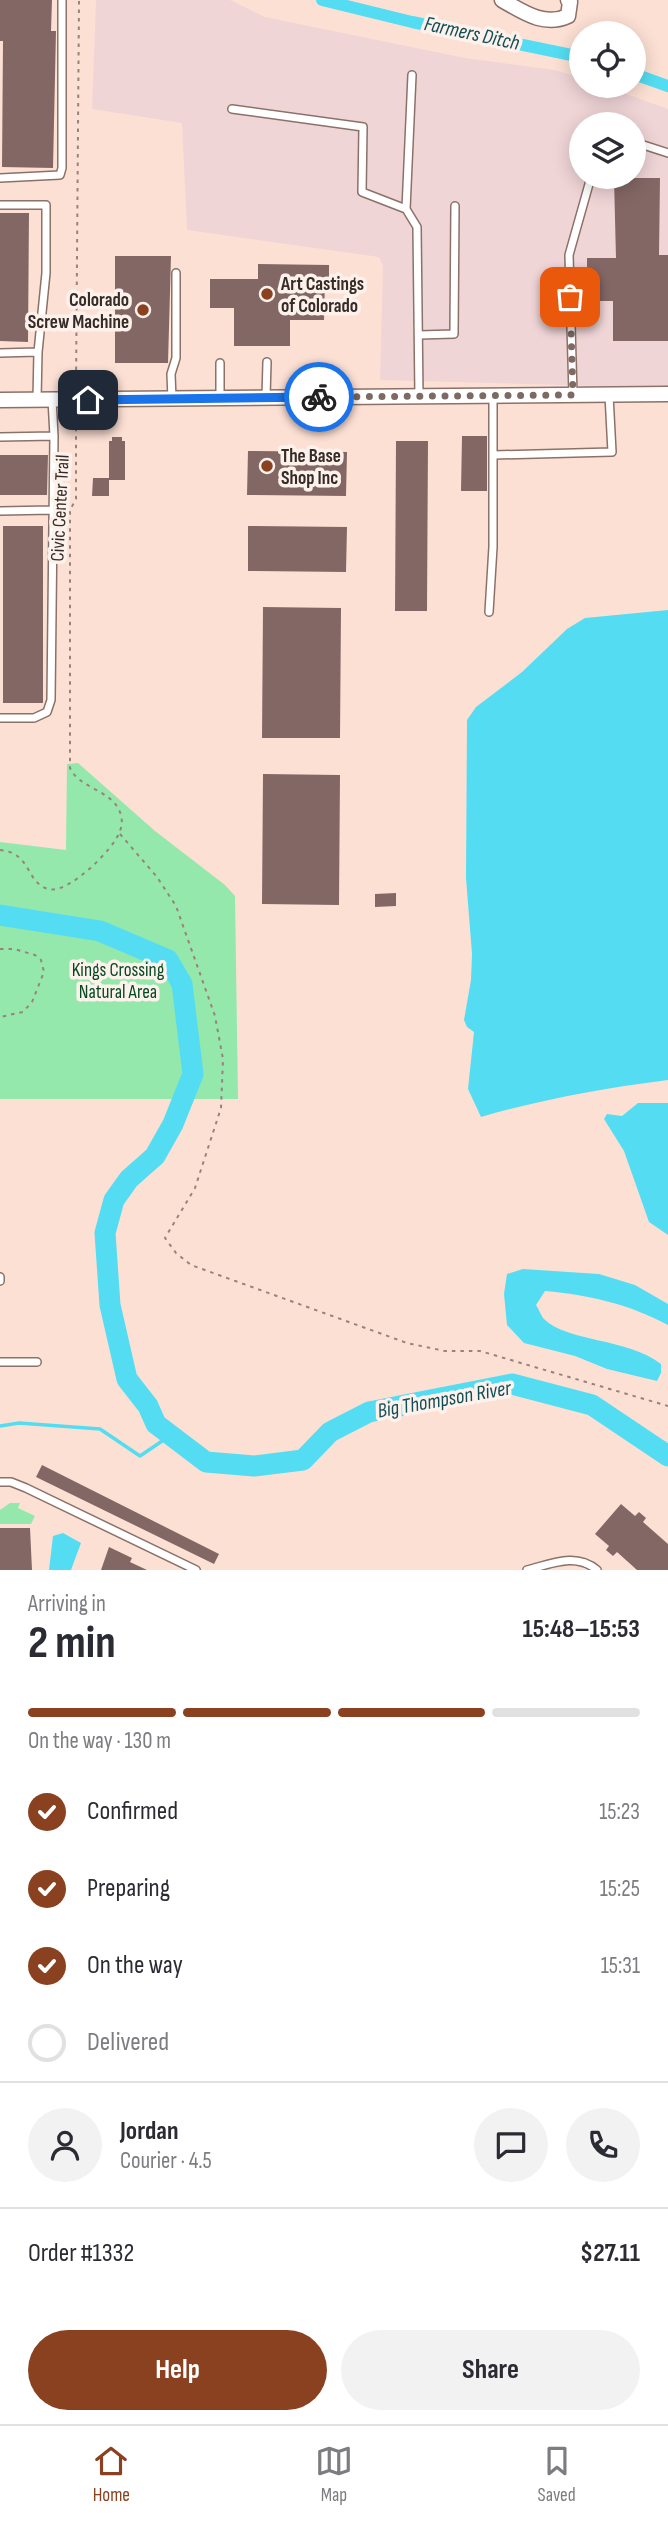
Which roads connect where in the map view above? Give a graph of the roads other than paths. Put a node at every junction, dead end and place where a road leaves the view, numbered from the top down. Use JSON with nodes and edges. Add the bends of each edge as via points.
{"nodes":[{"id":1,"x":62,"y":0,"type":"edge"},
{"id":2,"x":502,"y":0,"type":"edge"},
{"id":3,"x":568,"y":0,"type":"edge"},
{"id":4,"x":412,"y":75,"type":"dead end"},
{"id":5,"x":232,"y":109,"type":"dead end"},
{"id":6,"x":646,"y":146,"type":"edge"},
{"id":7,"x":668,"y":153,"type":"edge"},
{"id":8,"x":0,"y":178,"type":"edge"},
{"id":9,"x":588,"y":189,"type":"edge"},
{"id":10,"x":0,"y":205,"type":"edge"},
{"id":11,"x":455,"y":206,"type":"dead end"},
{"id":12,"x":406,"y":209,"type":"junction"},
{"id":13,"x":176,"y":273,"type":"dead end"},
{"id":14,"x":419,"y":335,"type":"junction"},
{"id":15,"x":0,"y":352,"type":"edge"},
{"id":16,"x":38,"y":352,"type":"junction"},
{"id":17,"x":267,"y":362,"type":"dead end"},
{"id":18,"x":220,"y":363,"type":"dead end"},
{"id":19,"x":88,"y":376,"type":"dead end"},
{"id":20,"x":668,"y":394,"type":"edge"},
{"id":21,"x":493,"y":395,"type":"junction"},
{"id":22,"x":573,"y":395,"type":"junction"},
{"id":23,"x":609,"y":395,"type":"junction"},
{"id":24,"x":419,"y":396,"type":"junction"},
{"id":25,"x":220,"y":398,"type":"junction"},
{"id":26,"x":266,"y":398,"type":"junction"},
{"id":27,"x":172,"y":399,"type":"junction"},
{"id":28,"x":0,"y":400,"type":"edge"},
{"id":29,"x":44,"y":400,"type":"junction"},
{"id":30,"x":82,"y":400,"type":"junction"},
{"id":31,"x":54,"y":436,"type":"junction"},
{"id":32,"x":0,"y":437,"type":"edge"},
{"id":33,"x":494,"y":455,"type":"junction"},
{"id":34,"x":52,"y":510,"type":"junction"},
{"id":35,"x":0,"y":511,"type":"edge"},
{"id":36,"x":489,"y":612,"type":"dead end"},
{"id":37,"x":0,"y":718,"type":"edge"},
{"id":38,"x":0,"y":1362,"type":"edge"},
{"id":39,"x":37,"y":1362,"type":"dead end"},
{"id":40,"x":0,"y":1482,"type":"edge"},
{"id":41,"x":195,"y":1570,"type":"edge"},
{"id":42,"x":527,"y":1570,"type":"edge"},
{"id":43,"x":597,"y":1570,"type":"edge"}],
"edges":[{"from":1,"to":8,"type":"lane","via":[[60,175]]},
{"from":2,"to":3,"type":"street","via":[[529,16],[556,21],[568,16]]},
{"from":4,"to":12,"type":"lane"},
{"from":5,"to":12,"type":"lane","via":[[363,127],[362,192]]},
{"from":6,"to":7,"type":"lane"},
{"from":9,"to":22,"type":"lane","via":[[570,249]]},
{"from":10,"to":16,"type":"lane","via":[[46,205],[46,273]]},
{"from":11,"to":14,"type":"lane","via":[[454,334]]},
{"from":12,"to":14,"type":"lane","via":[[417,227]]},
{"from":13,"to":27,"type":"lane"},
{"from":14,"to":24,"type":"lane"},
{"from":15,"to":16,"type":"lane"},
{"from":16,"to":29,"type":"lane"},
{"from":17,"to":26,"type":"lane"},
{"from":18,"to":25,"type":"lane"},
{"from":19,"to":30,"type":"lane"},
{"from":20,"to":23,"type":"street"},
{"from":21,"to":22,"type":"street"},
{"from":21,"to":24,"type":"street"},
{"from":21,"to":33,"type":"lane"},
{"from":22,"to":23,"type":"street"},
{"from":23,"to":33,"type":"lane","via":[[612,452]]},
{"from":24,"to":26,"type":"street"},
{"from":25,"to":26,"type":"street"},
{"from":25,"to":27,"type":"street"},
{"from":27,"to":30,"type":"street"},
{"from":28,"to":29,"type":"street"},
{"from":29,"to":30,"type":"street"},
{"from":29,"to":31,"type":"lane"},
{"from":31,"to":32,"type":"lane"},
{"from":31,"to":34,"type":"lane"},
{"from":33,"to":36,"type":"lane"},
{"from":34,"to":35,"type":"lane"},
{"from":34,"to":37,"type":"lane","via":[[51,700],[47,712],[34,718]]},
{"from":38,"to":39,"type":"lane"},
{"from":40,"to":41,"type":"lane","via":[[26,1488]]},
{"from":42,"to":43,"type":"lane","via":[[576,1560]]}]}
